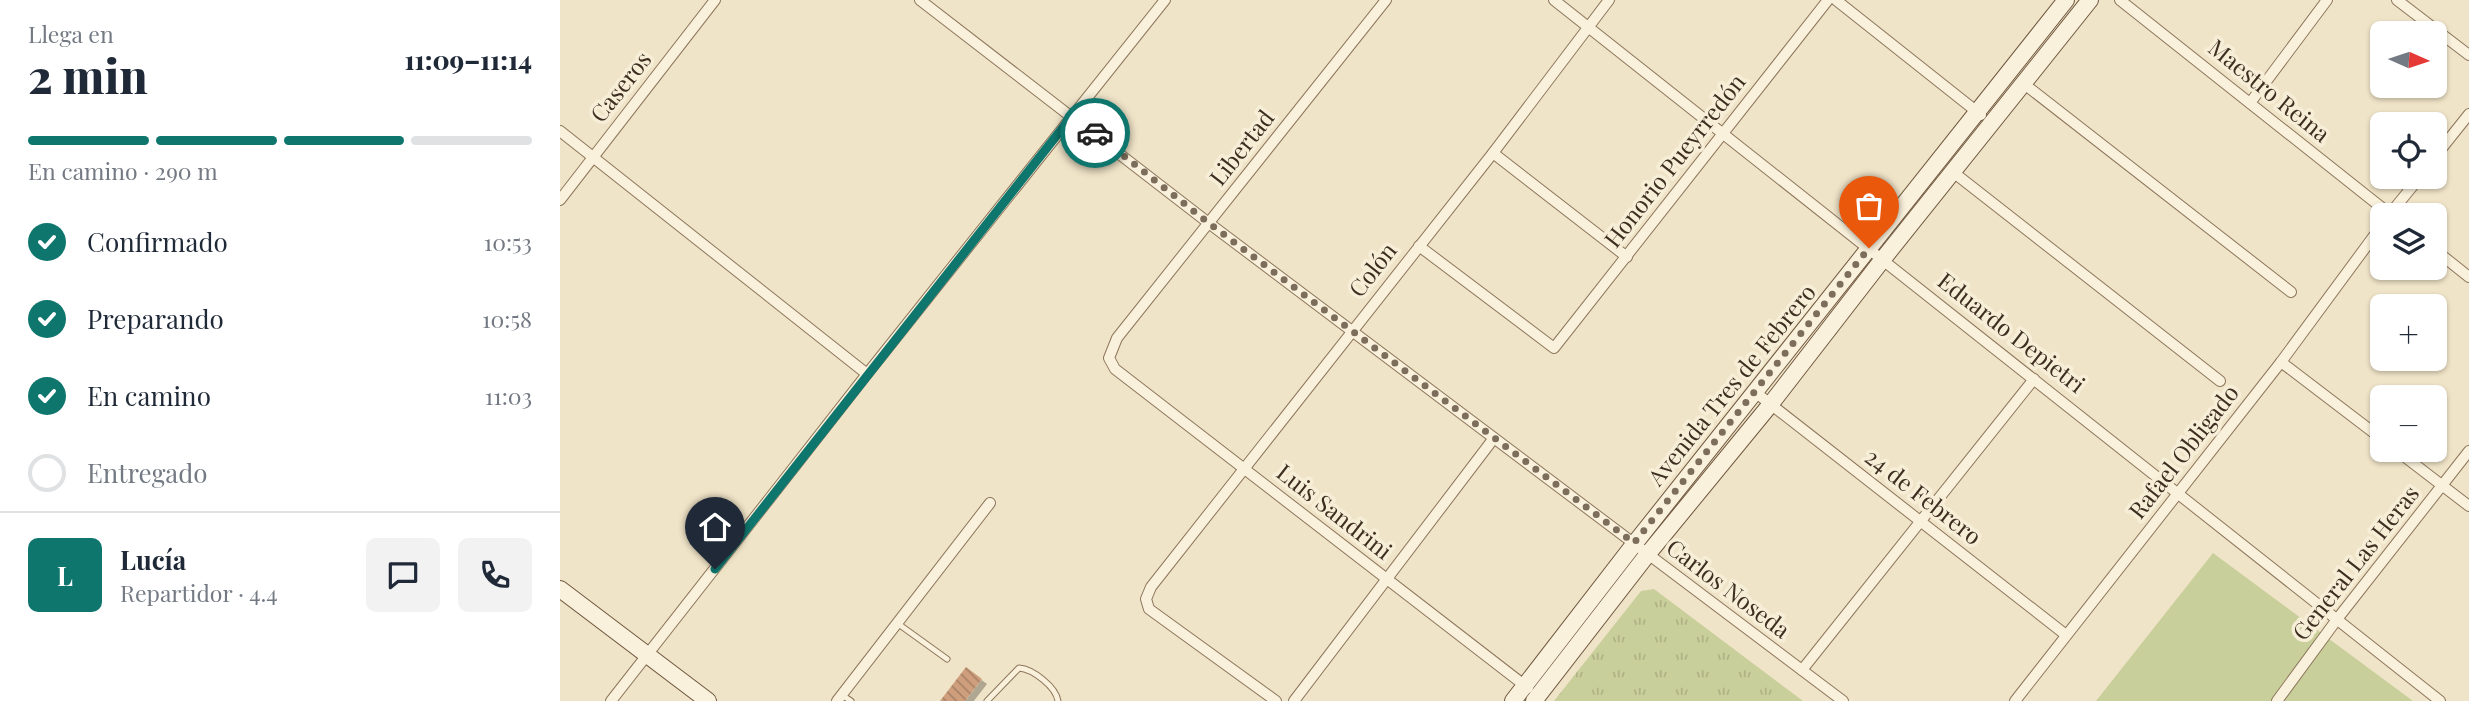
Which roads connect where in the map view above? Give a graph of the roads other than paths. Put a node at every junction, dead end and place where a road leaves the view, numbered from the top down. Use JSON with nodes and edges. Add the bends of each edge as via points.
{"nodes":[{"id":1,"x":715,"y":0,"type":"edge"},
{"id":2,"x":920,"y":0,"type":"edge"},
{"id":3,"x":1165,"y":0,"type":"edge"},
{"id":4,"x":1386,"y":0,"type":"edge"},
{"id":5,"x":1554,"y":0,"type":"edge"},
{"id":6,"x":1609,"y":0,"type":"edge"},
{"id":7,"x":1828,"y":0,"type":"edge"},
{"id":8,"x":1836,"y":0,"type":"edge"},
{"id":9,"x":2066,"y":0,"type":"edge"},
{"id":10,"x":2090,"y":0,"type":"edge"},
{"id":11,"x":2120,"y":0,"type":"edge"},
{"id":12,"x":2327,"y":0,"type":"edge"},
{"id":13,"x":2397,"y":0,"type":"edge"},
{"id":14,"x":1589,"y":27,"type":"junction"},
{"id":15,"x":2469,"y":55,"type":"edge"},
{"id":16,"x":2023,"y":82,"type":"junction"},
{"id":17,"x":2250,"y":103,"type":"junction"},
{"id":18,"x":1976,"y":111,"type":"junction"},
{"id":19,"x":2469,"y":114,"type":"edge"},
{"id":20,"x":1072,"y":116,"type":"junction"},
{"id":21,"x":1992,"y":123,"type":"junction"},
{"id":22,"x":560,"y":131,"type":"edge"},
{"id":23,"x":1724,"y":134,"type":"junction"},
{"id":24,"x":2447,"y":142,"type":"edge"},
{"id":25,"x":1493,"y":153,"type":"junction"},
{"id":26,"x":593,"y":157,"type":"junction"},
{"id":27,"x":1953,"y":172,"type":"junction"},
{"id":28,"x":2411,"y":189,"type":"edge"},
{"id":29,"x":560,"y":200,"type":"edge"},
{"id":30,"x":2375,"y":203,"type":"edge"},
{"id":31,"x":2399,"y":203,"type":"edge"},
{"id":32,"x":1210,"y":224,"type":"junction"},
{"id":33,"x":2370,"y":241,"type":"edge"},
{"id":34,"x":1419,"y":246,"type":"junction"},
{"id":35,"x":1869,"y":248,"type":"junction"},
{"id":36,"x":1627,"y":257,"type":"junction"},
{"id":37,"x":1883,"y":259,"type":"junction"},
{"id":38,"x":2447,"y":259,"type":"edge"},
{"id":39,"x":2469,"y":277,"type":"edge"},
{"id":40,"x":2291,"y":292,"type":"dead end"},
{"id":41,"x":1352,"y":332,"type":"junction"},
{"id":42,"x":1109,"y":358,"type":"joint"},
{"id":43,"x":2281,"y":362,"type":"junction"},
{"id":44,"x":867,"y":374,"type":"junction"},
{"id":45,"x":2034,"y":379,"type":"junction"},
{"id":46,"x":2220,"y":381,"type":"dead end"},
{"id":47,"x":1755,"y":392,"type":"junction"},
{"id":48,"x":1770,"y":405,"type":"junction"},
{"id":49,"x":2370,"y":430,"type":"edge"},
{"id":50,"x":1494,"y":438,"type":"junction"},
{"id":51,"x":2469,"y":451,"type":"edge"},
{"id":52,"x":2412,"y":462,"type":"edge"},
{"id":53,"x":1244,"y":469,"type":"junction"},
{"id":54,"x":2443,"y":485,"type":"junction"},
{"id":55,"x":2178,"y":492,"type":"junction"},
{"id":56,"x":990,"y":503,"type":"dead end"},
{"id":57,"x":2469,"y":506,"type":"edge"},
{"id":58,"x":1921,"y":522,"type":"junction"},
{"id":59,"x":1634,"y":543,"type":"junction"},
{"id":60,"x":1647,"y":555,"type":"junction"},
{"id":61,"x":1386,"y":578,"type":"junction"},
{"id":62,"x":560,"y":589,"type":"edge"},
{"id":63,"x":2338,"y":618,"type":"junction"},
{"id":64,"x":897,"y":623,"type":"junction"},
{"id":65,"x":2066,"y":635,"type":"junction"},
{"id":66,"x":647,"y":656,"type":"junction"},
{"id":67,"x":947,"y":659,"type":"dead end"},
{"id":68,"x":1802,"y":670,"type":"junction"},
{"id":69,"x":1533,"y":694,"type":"edge"},
{"id":70,"x":844,"y":699,"type":"edge"},
{"id":71,"x":611,"y":701,"type":"edge"},
{"id":72,"x":708,"y":701,"type":"edge"},
{"id":73,"x":987,"y":701,"type":"edge"},
{"id":74,"x":1058,"y":701,"type":"edge"},
{"id":75,"x":1276,"y":701,"type":"edge"},
{"id":76,"x":1294,"y":701,"type":"edge"},
{"id":77,"x":1513,"y":701,"type":"edge"},
{"id":78,"x":1843,"y":701,"type":"edge"},
{"id":79,"x":2015,"y":701,"type":"edge"},
{"id":80,"x":2277,"y":701,"type":"edge"},
{"id":81,"x":2440,"y":701,"type":"edge"}],
"edges":[{"from":1,"to":26,"type":"street","name":"Caseros"},
{"from":2,"to":20,"type":"street","name":"Carlos Noseda"},
{"from":3,"to":20,"type":"street"},
{"from":4,"to":32,"type":"street","name":"Libertad"},
{"from":5,"to":14,"type":"street","name":"Eduardo Depietri"},
{"from":6,"to":14,"type":"street","name":"Colón"},
{"from":7,"to":23,"type":"street","name":"Honorio Pueyrredón"},
{"from":8,"to":18,"type":"street"},
{"from":9,"to":18,"type":"main road","name":"Avenida Tres de Febrero"},
{"from":10,"to":16,"type":"main road"},
{"from":11,"to":17,"type":"street","name":"Maestro Reina"},
{"from":12,"to":17,"type":"street"},
{"from":13,"to":15,"type":"street"},
{"from":14,"to":23,"type":"street","name":"Eduardo Depietri"},
{"from":14,"to":25,"type":"street","name":"Colón"},
{"from":16,"to":21,"type":"main road"},
{"from":16,"to":40,"type":"street"},
{"from":17,"to":30,"type":"street","name":"Maestro Reina"},
{"from":18,"to":21,"type":"street"},
{"from":18,"to":35,"type":"main road","name":"Avenida Tres de Febrero"},
{"from":19,"to":24,"type":"street"},
{"from":20,"to":32,"type":"street","name":"Carlos Noseda"},
{"from":20,"to":44,"type":"street"},
{"from":21,"to":27,"type":"main road"},
{"from":22,"to":26,"type":"street"},
{"from":23,"to":35,"type":"street","name":"Eduardo Depietri"},
{"from":23,"to":36,"type":"street","name":"Honorio Pueyrredón"},
{"from":25,"to":34,"type":"street","name":"Colón"},
{"from":25,"to":36,"type":"street"},
{"from":26,"to":29,"type":"street","name":"Caseros"},
{"from":26,"to":44,"type":"street"},
{"from":27,"to":37,"type":"main road"},
{"from":27,"to":46,"type":"street"},
{"from":28,"to":31,"type":"street"},
{"from":32,"to":41,"type":"street","name":"Carlos Noseda"},
{"from":32,"to":42,"type":"street","name":"Libertad","via":[[1117,338]]},
{"from":33,"to":43,"type":"street","name":"Rafael Obligado"},
{"from":34,"to":36,"type":"street","name":"Honorio Pueyrredón","via":[[1554,348]]},
{"from":34,"to":41,"type":"street","name":"Colón"},
{"from":35,"to":37,"type":"street","name":"Eduardo Depietri"},
{"from":35,"to":47,"type":"main road","name":"Avenida Tres de Febrero"},
{"from":37,"to":45,"type":"street","name":"Eduardo Depietri"},
{"from":37,"to":48,"type":"main road"},
{"from":38,"to":39,"type":"street"},
{"from":41,"to":50,"type":"street","name":"Carlos Noseda"},
{"from":41,"to":53,"type":"street","name":"Colón"},
{"from":42,"to":53,"type":"street","name":"Luis Sandrini","via":[[1115,369]]},
{"from":43,"to":49,"type":"street"},
{"from":43,"to":55,"type":"street","name":"Rafael Obligado"},
{"from":44,"to":66,"type":"street"},
{"from":45,"to":55,"type":"street","name":"Eduardo Depietri"},
{"from":45,"to":58,"type":"street"},
{"from":47,"to":48,"type":"street","name":"24 de Febrero"},
{"from":47,"to":59,"type":"main road","name":"Avenida Tres de Febrero"},
{"from":48,"to":58,"type":"street","name":"24 de Febrero"},
{"from":48,"to":60,"type":"main road"},
{"from":50,"to":59,"type":"street","name":"Carlos Noseda"},
{"from":50,"to":61,"type":"street"},
{"from":51,"to":54,"type":"street","name":"General Las Heras"},
{"from":52,"to":54,"type":"street"},
{"from":53,"to":61,"type":"street","name":"Luis Sandrini"},
{"from":53,"to":75,"type":"street","name":"Colón","via":[[1146,599],[1149,609]]},
{"from":54,"to":57,"type":"street"},
{"from":54,"to":63,"type":"street","name":"General Las Heras"},
{"from":55,"to":63,"type":"street","name":"Eduardo Depietri"},
{"from":55,"to":65,"type":"street","name":"Rafael Obligado"},
{"from":56,"to":64,"type":"street"},
{"from":58,"to":65,"type":"street","name":"24 de Febrero"},
{"from":58,"to":68,"type":"street"},
{"from":59,"to":60,"type":"street","name":"Carlos Noseda"},
{"from":59,"to":69,"type":"main road","name":"Avenida Tres de Febrero"},
{"from":60,"to":68,"type":"street","name":"Carlos Noseda"},
{"from":60,"to":69,"type":"main road"},
{"from":61,"to":69,"type":"street","name":"Luis Sandrini"},
{"from":61,"to":76,"type":"street"},
{"from":62,"to":66,"type":"main road"},
{"from":63,"to":80,"type":"street","name":"General Las Heras"},
{"from":63,"to":81,"type":"street","name":"Eduardo Depietri"},
{"from":64,"to":67,"type":"lane"},
{"from":64,"to":70,"type":"street"},
{"from":65,"to":79,"type":"street","name":"Rafael Obligado"},
{"from":66,"to":71,"type":"street"},
{"from":66,"to":72,"type":"main road"},
{"from":68,"to":78,"type":"street","name":"Carlos Noseda"},
{"from":69,"to":77,"type":"main road","name":"Avenida Tres de Febrero"},
{"from":73,"to":74,"type":"lane","via":[[1013,672],[1025,668],[1055,692]]}]}
